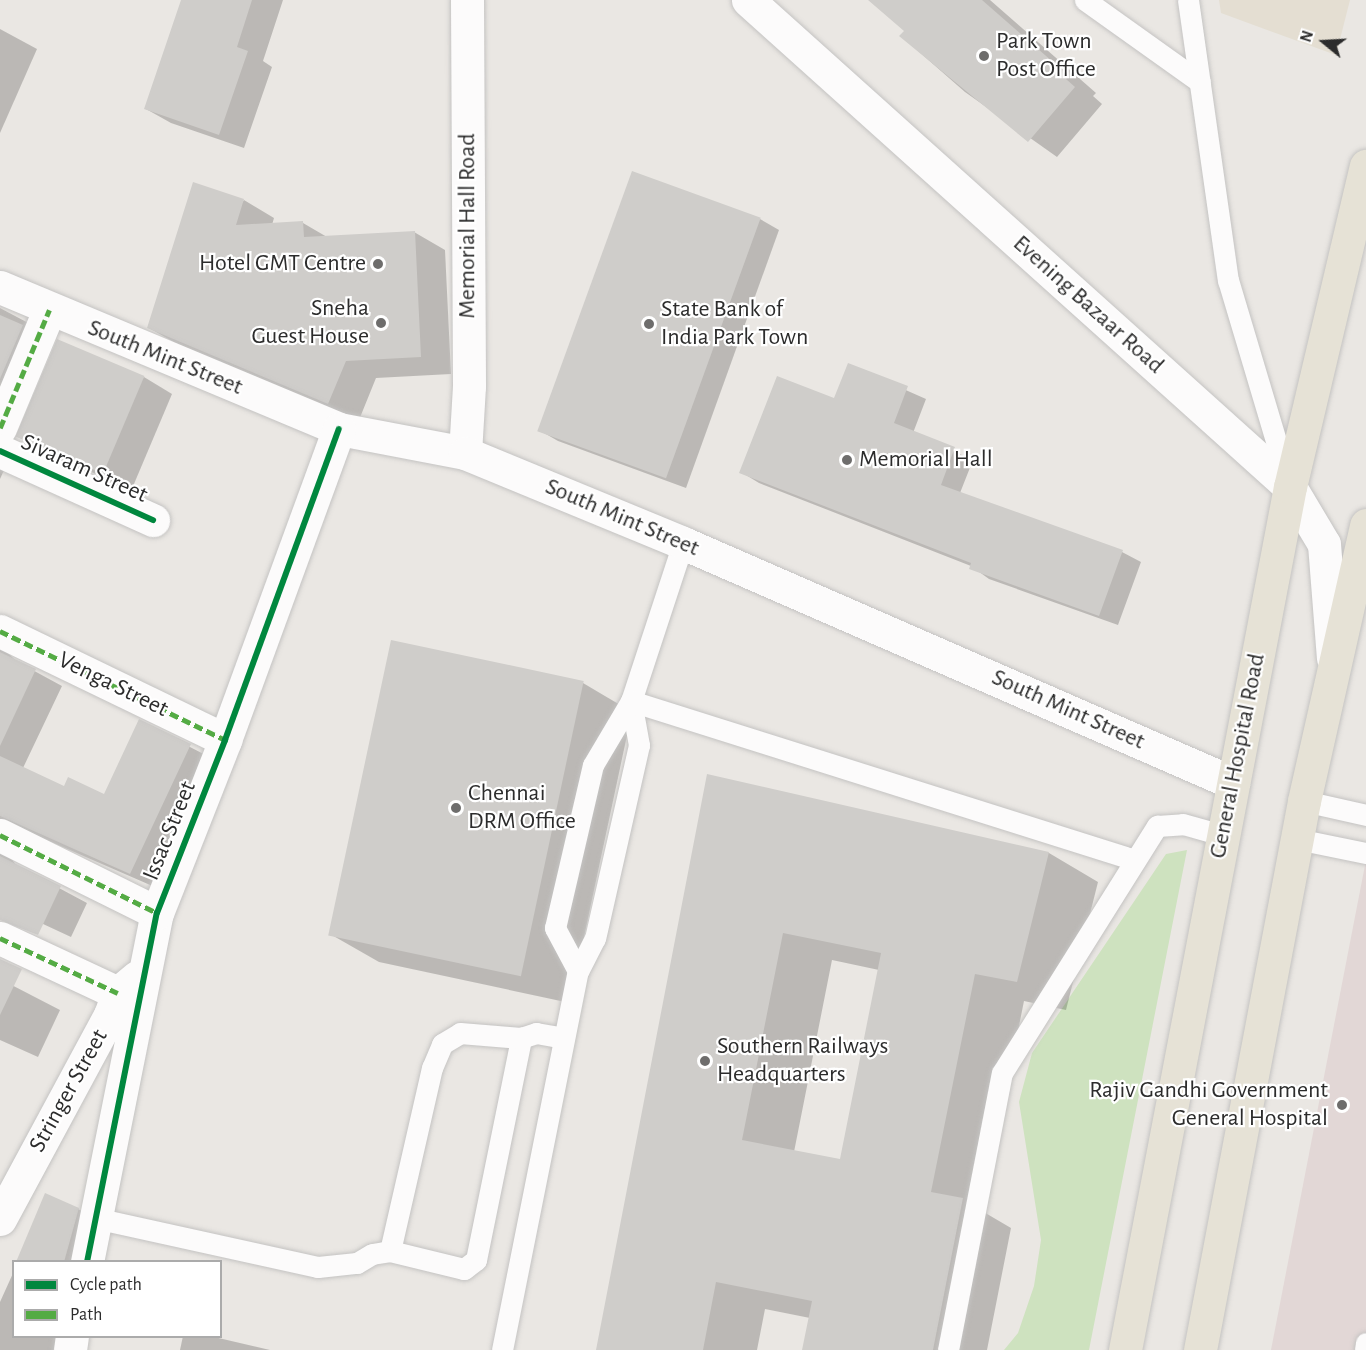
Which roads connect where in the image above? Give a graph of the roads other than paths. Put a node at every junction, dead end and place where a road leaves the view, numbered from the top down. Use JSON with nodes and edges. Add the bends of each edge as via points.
{"nodes":[{"id":1,"x":467,"y":0,"type":"edge"},
{"id":2,"x":748,"y":0,"type":"edge"},
{"id":3,"x":1085,"y":0,"type":"edge"},
{"id":4,"x":1188,"y":0,"type":"edge"},
{"id":5,"x":1200,"y":82,"type":"junction"},
{"id":6,"x":1366,"y":166,"type":"edge"},
{"id":7,"x":0,"y":286,"type":"edge"},
{"id":8,"x":49,"y":310,"type":"junction"},
{"id":9,"x":0,"y":428,"type":"edge"},
{"id":10,"x":339,"y":429,"type":"junction"},
{"id":11,"x":0,"y":451,"type":"edge"},
{"id":12,"x":465,"y":453,"type":"junction"},
{"id":13,"x":1290,"y":487,"type":"junction"},
{"id":14,"x":153,"y":520,"type":"dead end"},
{"id":15,"x":1366,"y":525,"type":"edge"},
{"id":16,"x":682,"y":543,"type":"junction"},
{"id":17,"x":0,"y":631,"type":"edge"},
{"id":18,"x":1333,"y":662,"type":"junction"},
{"id":19,"x":631,"y":701,"type":"junction"},
{"id":20,"x":225,"y":740,"type":"junction"},
{"id":21,"x":1233,"y":783,"type":"junction"},
{"id":22,"x":1304,"y":801,"type":"junction"},
{"id":23,"x":1366,"y":815,"type":"edge"},
{"id":24,"x":0,"y":835,"type":"edge"},
{"id":25,"x":1222,"y":835,"type":"junction"},
{"id":26,"x":1297,"y":839,"type":"junction"},
{"id":27,"x":1366,"y":853,"type":"edge"},
{"id":28,"x":1135,"y":860,"type":"junction"},
{"id":29,"x":157,"y":913,"type":"junction"},
{"id":30,"x":0,"y":938,"type":"edge"},
{"id":31,"x":146,"y":970,"type":"junction"},
{"id":32,"x":578,"y":971,"type":"junction"},
{"id":33,"x":118,"y":993,"type":"junction"},
{"id":34,"x":521,"y":1038,"type":"junction"},
{"id":35,"x":564,"y":1038,"type":"junction"},
{"id":36,"x":1,"y":1216,"type":"edge"},
{"id":37,"x":95,"y":1218,"type":"junction"},
{"id":38,"x":390,"y":1251,"type":"junction"},
{"id":39,"x":87,"y":1260,"type":"edge"},
{"id":40,"x":1366,"y":1342,"type":"edge"},
{"id":41,"x":502,"y":1350,"type":"edge"},
{"id":42,"x":948,"y":1350,"type":"edge"},
{"id":43,"x":1125,"y":1350,"type":"edge"},
{"id":44,"x":1200,"y":1350,"type":"edge"},
{"id":45,"x":1365,"y":1350,"type":"edge"}],
"edges":[{"from":1,"to":12,"type":"street","name":"Memorial Hall Road","via":[[469,386]]},
{"from":2,"to":13,"type":"street","name":"Evening Bazaar Road"},
{"from":3,"to":5,"type":"lane"},
{"from":4,"to":5,"type":"lane"},
{"from":5,"to":13,"type":"lane","via":[[1228,280]]},
{"from":6,"to":13,"type":"main road","name":"General Hospital Road"},
{"from":7,"to":8,"type":"street","name":"South Mint Street"},
{"from":8,"to":9,"type":"street"},
{"from":8,"to":10,"type":"street","name":"South Mint Street"},
{"from":10,"to":12,"type":"street","name":"South Mint Street"},
{"from":10,"to":20,"type":"street","name":"Issac Street"},
{"from":11,"to":14,"type":"street","name":"Sivaram Street"},
{"from":12,"to":16,"type":"street","name":"South Mint Street"},
{"from":13,"to":18,"type":"street","name":"Evening Bazaar Road","via":[[1324,544]]},
{"from":13,"to":21,"type":"main road","name":"General Hospital Road"},
{"from":15,"to":18,"type":"main road"},
{"from":16,"to":19,"type":"lane"},
{"from":16,"to":21,"type":"street","name":"South Mint Street"},
{"from":17,"to":20,"type":"street","name":"Venga Street"},
{"from":18,"to":22,"type":"main road"},
{"from":19,"to":28,"type":"lane"},
{"from":19,"to":32,"type":"lane","via":[[639,745],[595,938]]},
{"from":19,"to":32,"type":"lane","via":[[593,765],[555,928]]},
{"from":20,"to":29,"type":"street","name":"Issac Street"},
{"from":21,"to":25,"type":"main road","name":"General Hospital Road"},
{"from":22,"to":23,"type":"lane"},
{"from":22,"to":26,"type":"main road"},
{"from":24,"to":29,"type":"street"},
{"from":25,"to":28,"type":"lane","via":[[1183,824],[1156,826]]},
{"from":25,"to":43,"type":"main road","name":"General Hospital Road"},
{"from":26,"to":27,"type":"lane"},
{"from":26,"to":44,"type":"main road"},
{"from":28,"to":42,"type":"lane","via":[[1002,1072]]},
{"from":29,"to":31,"type":"street","name":"Issac Street"},
{"from":30,"to":33,"type":"street"},
{"from":31,"to":33,"type":"street","name":"Stringer Street"},
{"from":31,"to":37,"type":"street","name":"Issac Street"},
{"from":32,"to":35,"type":"lane"},
{"from":33,"to":36,"type":"street","name":"Stringer Street","via":[[110,1015]]},
{"from":34,"to":35,"type":"lane","via":[[536,1033]]},
{"from":34,"to":38,"type":"lane","via":[[459,1033],[442,1044],[432,1068]]},
{"from":34,"to":38,"type":"lane","via":[[476,1260],[464,1269]]},
{"from":35,"to":41,"type":"lane"},
{"from":37,"to":38,"type":"lane","via":[[318,1267],[357,1263],[372,1254]]},
{"from":37,"to":39,"type":"street","name":"Issac Street"},
{"from":40,"to":45,"type":"lane"}]}
